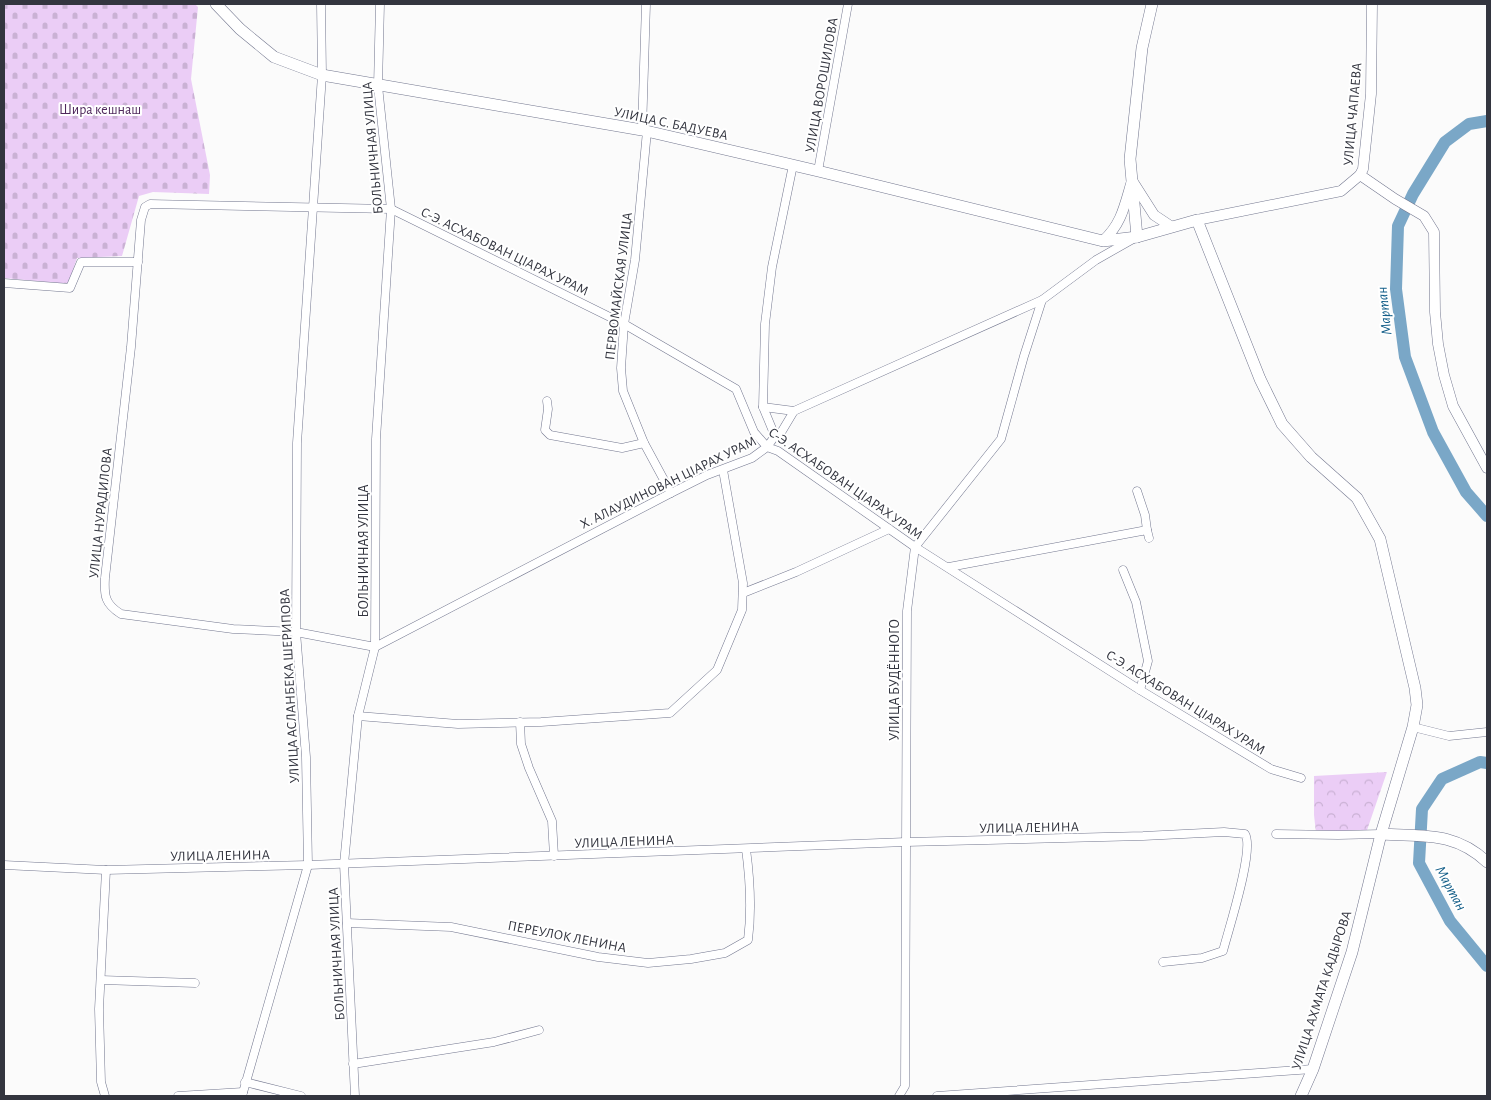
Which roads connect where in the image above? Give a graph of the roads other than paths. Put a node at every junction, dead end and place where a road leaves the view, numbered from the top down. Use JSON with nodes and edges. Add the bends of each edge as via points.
{"nodes":[{"id":1,"x":216,"y":4,"type":"edge"},
{"id":2,"x":321,"y":4,"type":"edge"},
{"id":3,"x":380,"y":4,"type":"edge"},
{"id":4,"x":646,"y":4,"type":"edge"},
{"id":5,"x":848,"y":4,"type":"edge"},
{"id":6,"x":1152,"y":4,"type":"edge"},
{"id":7,"x":1372,"y":4,"type":"edge"},
{"id":8,"x":322,"y":75,"type":"junction"},
{"id":9,"x":378,"y":86,"type":"junction"},
{"id":10,"x":645,"y":131,"type":"junction"},
{"id":11,"x":792,"y":165,"type":"junction"},
{"id":12,"x":818,"y":171,"type":"junction"},
{"id":13,"x":1360,"y":175,"type":"junction"},
{"id":14,"x":1132,"y":181,"type":"junction"},
{"id":15,"x":314,"y":206,"type":"junction"},
{"id":16,"x":391,"y":209,"type":"junction"},
{"id":17,"x":1197,"y":220,"type":"junction"},
{"id":18,"x":1172,"y":227,"type":"junction"},
{"id":19,"x":1137,"y":237,"type":"junction"},
{"id":20,"x":1103,"y":241,"type":"junction"},
{"id":21,"x":138,"y":262,"type":"junction"},
{"id":22,"x":4,"y":283,"type":"edge"},
{"id":23,"x":1042,"y":300,"type":"junction"},
{"id":24,"x":624,"y":324,"type":"junction"},
{"id":25,"x":547,"y":401,"type":"dead end"},
{"id":26,"x":764,"y":407,"type":"junction"},
{"id":27,"x":794,"y":411,"type":"junction"},
{"id":28,"x":775,"y":436,"type":"junction"},
{"id":29,"x":644,"y":442,"type":"junction"},
{"id":30,"x":767,"y":447,"type":"junction"},
{"id":31,"x":1487,"y":468,"type":"edge"},
{"id":32,"x":723,"y":470,"type":"junction"},
{"id":33,"x":1137,"y":491,"type":"dead end"},
{"id":34,"x":671,"y":493,"type":"junction"},
{"id":35,"x":889,"y":529,"type":"junction"},
{"id":36,"x":915,"y":547,"type":"junction"},
{"id":37,"x":949,"y":568,"type":"junction"},
{"id":38,"x":1123,"y":570,"type":"dead end"},
{"id":39,"x":743,"y":593,"type":"junction"},
{"id":40,"x":296,"y":632,"type":"junction"},
{"id":41,"x":375,"y":647,"type":"junction"},
{"id":42,"x":1140,"y":690,"type":"junction"},
{"id":43,"x":358,"y":716,"type":"junction"},
{"id":44,"x":520,"y":722,"type":"junction"},
{"id":45,"x":1413,"y":727,"type":"junction"},
{"id":46,"x":1487,"y":732,"type":"edge"},
{"id":47,"x":1301,"y":778,"type":"dead end"},
{"id":48,"x":1276,"y":834,"type":"dead end"},
{"id":49,"x":1381,"y":834,"type":"junction"},
{"id":50,"x":906,"y":842,"type":"junction"},
{"id":51,"x":746,"y":849,"type":"junction"},
{"id":52,"x":554,"y":856,"type":"junction"},
{"id":53,"x":1487,"y":862,"type":"edge"},
{"id":54,"x":344,"y":864,"type":"junction"},
{"id":55,"x":4,"y":865,"type":"edge"},
{"id":56,"x":308,"y":865,"type":"junction"},
{"id":57,"x":106,"y":870,"type":"junction"},
{"id":58,"x":347,"y":923,"type":"junction"},
{"id":59,"x":1163,"y":962,"type":"dead end"},
{"id":60,"x":100,"y":980,"type":"junction"},
{"id":61,"x":195,"y":983,"type":"dead end"},
{"id":62,"x":538,"y":1030,"type":"dead end"},
{"id":63,"x":353,"y":1064,"type":"junction"},
{"id":64,"x":1313,"y":1069,"type":"junction"},
{"id":65,"x":245,"y":1082,"type":"junction"},
{"id":66,"x":242,"y":1094,"type":"edge"},
{"id":67,"x":977,"y":1095,"type":"edge"},
{"id":68,"x":105,"y":1096,"type":"edge"},
{"id":69,"x":178,"y":1096,"type":"edge"},
{"id":70,"x":301,"y":1096,"type":"edge"},
{"id":71,"x":355,"y":1096,"type":"edge"},
{"id":72,"x":899,"y":1096,"type":"edge"},
{"id":73,"x":937,"y":1096,"type":"edge"},
{"id":74,"x":1300,"y":1096,"type":"edge"}],
"edges":[{"from":1,"to":8,"type":"main road","name":"УЛИЦА С. БАДУЕВА","via":[[274,57]]},
{"from":2,"to":8,"type":"street","name":"УЛИЦА АСЛАНБЕКА ШЕРИПОВА"},
{"from":3,"to":9,"type":"street","name":"БОЛЬНИЧНАЯ УЛИЦА"},
{"from":4,"to":10,"type":"street","name":"ПЕРВОМАЙСКАЯ УЛИЦА"},
{"from":5,"to":12,"type":"street","name":"УЛИЦА ВОРОШИЛОВА"},
{"from":6,"to":14,"type":"main road","via":[[1142,48],[1130,159]]},
{"from":7,"to":13,"type":"street","name":"УЛИЦА ЧАПАЕВА","via":[[1371,94]]},
{"from":8,"to":9,"type":"main road","name":"УЛИЦА С. БАДУЕВА"},
{"from":8,"to":15,"type":"street","name":"УЛИЦА АСЛАНБЕКА ШЕРИПОВА"},
{"from":9,"to":10,"type":"main road","name":"УЛИЦА С. БАДУЕВА"},
{"from":9,"to":16,"type":"street","name":"БОЛЬНИЧНАЯ УЛИЦА"},
{"from":10,"to":11,"type":"main road","name":"УЛИЦА С. БАДУЕВА"},
{"from":10,"to":24,"type":"street","name":"ПЕРВОМАЙСКАЯ УЛИЦА","via":[[635,260]]},
{"from":11,"to":12,"type":"main road","name":"УЛИЦА С. БАДУЕВА"},
{"from":11,"to":26,"type":"street","via":[[772,267],[765,324]]},
{"from":12,"to":20,"type":"main road","name":"УЛИЦА С. БАДУЕВА"},
{"from":13,"to":17,"type":"street","name":"УЛИЦА ЧАПАЕВА","via":[[1341,191]]},
{"from":13,"to":31,"type":"street","via":[[1424,216],[1434,232],[1434,312],[1444,376],[1453,406]]},
{"from":14,"to":18,"type":"street","via":[[1154,215]]},
{"from":14,"to":19,"type":"main road"},
{"from":14,"to":20,"type":"street","via":[[1120,220]]},
{"from":15,"to":16,"type":"street","name":"С-Э. АСХАБОВАН ЦIАРАХ УРАМ"},
{"from":15,"to":21,"type":"street","name":"С-Э. АСХАБОВАН ЦIАРАХ УРАМ","via":[[150,204],[145,207],[141,220]]},
{"from":15,"to":40,"type":"street","name":"УЛИЦА АСЛАНБЕКА ШЕРИПОВА","via":[[297,443]]},
{"from":16,"to":24,"type":"street","name":"С-Э. АСХАБОВАН ЦIАРАХ УРАМ"},
{"from":16,"to":41,"type":"street","name":"БОЛЬНИЧНАЯ УЛИЦА","via":[[376,439]]},
{"from":17,"to":18,"type":"main road","name":"УЛИЦА С. БАДУЕВА"},
{"from":17,"to":45,"type":"main road","name":"УЛИЦА АХМАТА КАДЫРОВА","via":[[1260,379],[1282,424],[1311,457],[1356,498],[1380,539],[1415,688],[1417,705]]},
{"from":18,"to":19,"type":"main road","name":"УЛИЦА С. БАДУЕВА"},
{"from":19,"to":20,"type":"main road","name":"УЛИЦА С. БАДУЕВА"},
{"from":19,"to":23,"type":"street","via":[[1096,260]]},
{"from":21,"to":22,"type":"street","via":[[81,262],[70,288]]},
{"from":21,"to":40,"type":"street","name":"УЛИЦА НУРАДИЛОВА","via":[[105,578],[106,601],[121,614],[232,630]]},
{"from":23,"to":27,"type":"street"},
{"from":23,"to":36,"type":"street","via":[[1001,440]]},
{"from":24,"to":29,"type":"street","name":"ПЕРВОМАЙСКАЯ УЛИЦА","via":[[620,368],[622,391]]},
{"from":24,"to":30,"type":"street","name":"С-Э. АСХАБОВАН ЦIАРАХ УРАМ","via":[[736,389],[754,432]]},
{"from":25,"to":29,"type":"street","via":[[545,430],[550,435],[622,448]]},
{"from":26,"to":27,"type":"street"},
{"from":26,"to":28,"type":"street"},
{"from":27,"to":28,"type":"street","name":"Х. АЛАУДИНОВАН ЦIАРАХ УРАМ","via":[[782,431]]},
{"from":28,"to":30,"type":"street","name":"Х. АЛАУДИНОВАН ЦIАРАХ УРАМ"},
{"from":29,"to":34,"type":"street","name":"ПЕРВОМАЙСКАЯ УЛИЦА"},
{"from":30,"to":32,"type":"street","name":"Х. АЛАУДИНОВАН ЦIАРАХ УРАМ","via":[[752,458]]},
{"from":30,"to":35,"type":"street","name":"С-Э. АСХАБОВАН ЦIАРАХ УРАМ","via":[[778,451]]},
{"from":32,"to":34,"type":"street","name":"Х. АЛАУДИНОВАН ЦIАРАХ УРАМ"},
{"from":32,"to":39,"type":"street"},
{"from":33,"to":37,"type":"street","via":[[1148,534]]},
{"from":34,"to":41,"type":"street","name":"Х. АЛАУДИНОВАН ЦIАРАХ УРАМ"},
{"from":35,"to":36,"type":"street","name":"С-Э. АСХАБОВАН ЦIАРАХ УРАМ"},
{"from":35,"to":39,"type":"street"},
{"from":36,"to":37,"type":"street","name":"С-Э. АСХАБОВАН ЦIАРАХ УРАМ"},
{"from":36,"to":50,"type":"street","name":"УЛИЦА БУДЁННОГО","via":[[906,611]]},
{"from":37,"to":42,"type":"street","name":"С-Э. АСХАБОВАН ЦIАРАХ УРАМ"},
{"from":38,"to":42,"type":"street","via":[[1136,602],[1148,661]]},
{"from":39,"to":44,"type":"street","via":[[742,610],[717,670],[670,713]]},
{"from":40,"to":41,"type":"street"},
{"from":40,"to":56,"type":"street","name":"УЛИЦА АСЛАНБЕКА ШЕРИПОВА","via":[[306,757]]},
{"from":41,"to":43,"type":"street","name":"БОЛЬНИЧНАЯ УЛИЦА"},
{"from":42,"to":47,"type":"street","name":"С-Э. АСХАБОВАН ЦIАРАХ УРАМ","via":[[1271,769]]},
{"from":43,"to":44,"type":"street","via":[[458,724]]},
{"from":43,"to":54,"type":"street","name":"БОЛЬНИЧНАЯ УЛИЦА"},
{"from":44,"to":52,"type":"street","via":[[521,744],[552,821]]},
{"from":45,"to":46,"type":"street","via":[[1449,736]]},
{"from":45,"to":49,"type":"main road","name":"УЛИЦА АХМАТА КАДЫРОВА"},
{"from":48,"to":49,"type":"street"},
{"from":49,"to":53,"type":"main road","via":[[1435,836],[1457,842]]},
{"from":49,"to":64,"type":"main road","name":"УЛИЦА АХМАТА КАДЫРОВА","via":[[1352,952]]},
{"from":50,"to":51,"type":"street","name":"УЛИЦА ЛЕНИНА"},
{"from":50,"to":59,"type":"street","name":"УЛИЦА ЛЕНИНА","via":[[1245,834],[1248,838],[1247,860],[1223,952]]},
{"from":50,"to":72,"type":"street","name":"УЛИЦА БУДЁННОГО","via":[[904,1086]]},
{"from":51,"to":52,"type":"street","name":"УЛИЦА ЛЕНИНА"},
{"from":51,"to":58,"type":"street","name":"ПЕРЕУЛОК ЛЕНИНА","via":[[751,890],[748,940],[725,952],[691,959],[648,963],[598,957],[451,927]]},
{"from":52,"to":54,"type":"street","name":"УЛИЦА ЛЕНИНА"},
{"from":54,"to":56,"type":"street","name":"УЛИЦА ЛЕНИНА"},
{"from":54,"to":58,"type":"street","name":"БОЛЬНИЧНАЯ УЛИЦА"},
{"from":55,"to":57,"type":"street","name":"УЛИЦА ЛЕНИНА"},
{"from":56,"to":57,"type":"street","name":"УЛИЦА ЛЕНИНА"},
{"from":56,"to":65,"type":"street","name":"УЛИЦА АСЛАНБЕКА ШЕРИПОВА"},
{"from":57,"to":60,"type":"street"},
{"from":58,"to":63,"type":"street","name":"БОЛЬНИЧНАЯ УЛИЦА"},
{"from":60,"to":61,"type":"street"},
{"from":60,"to":68,"type":"street","via":[[100,1082]]},
{"from":62,"to":63,"type":"street","via":[[494,1042]]},
{"from":63,"to":71,"type":"street","name":"БОЛЬНИЧНАЯ УЛИЦА"},
{"from":64,"to":67,"type":"street"},
{"from":64,"to":74,"type":"main road","name":"УЛИЦА АХМАТА КАДЫРОВА"},
{"from":65,"to":66,"type":"street","name":"УЛИЦА АСЛАНБЕКА ШЕРИПОВА"},
{"from":65,"to":70,"type":"street"},
{"from":66,"to":69,"type":"street"},
{"from":67,"to":73,"type":"street"}]}
